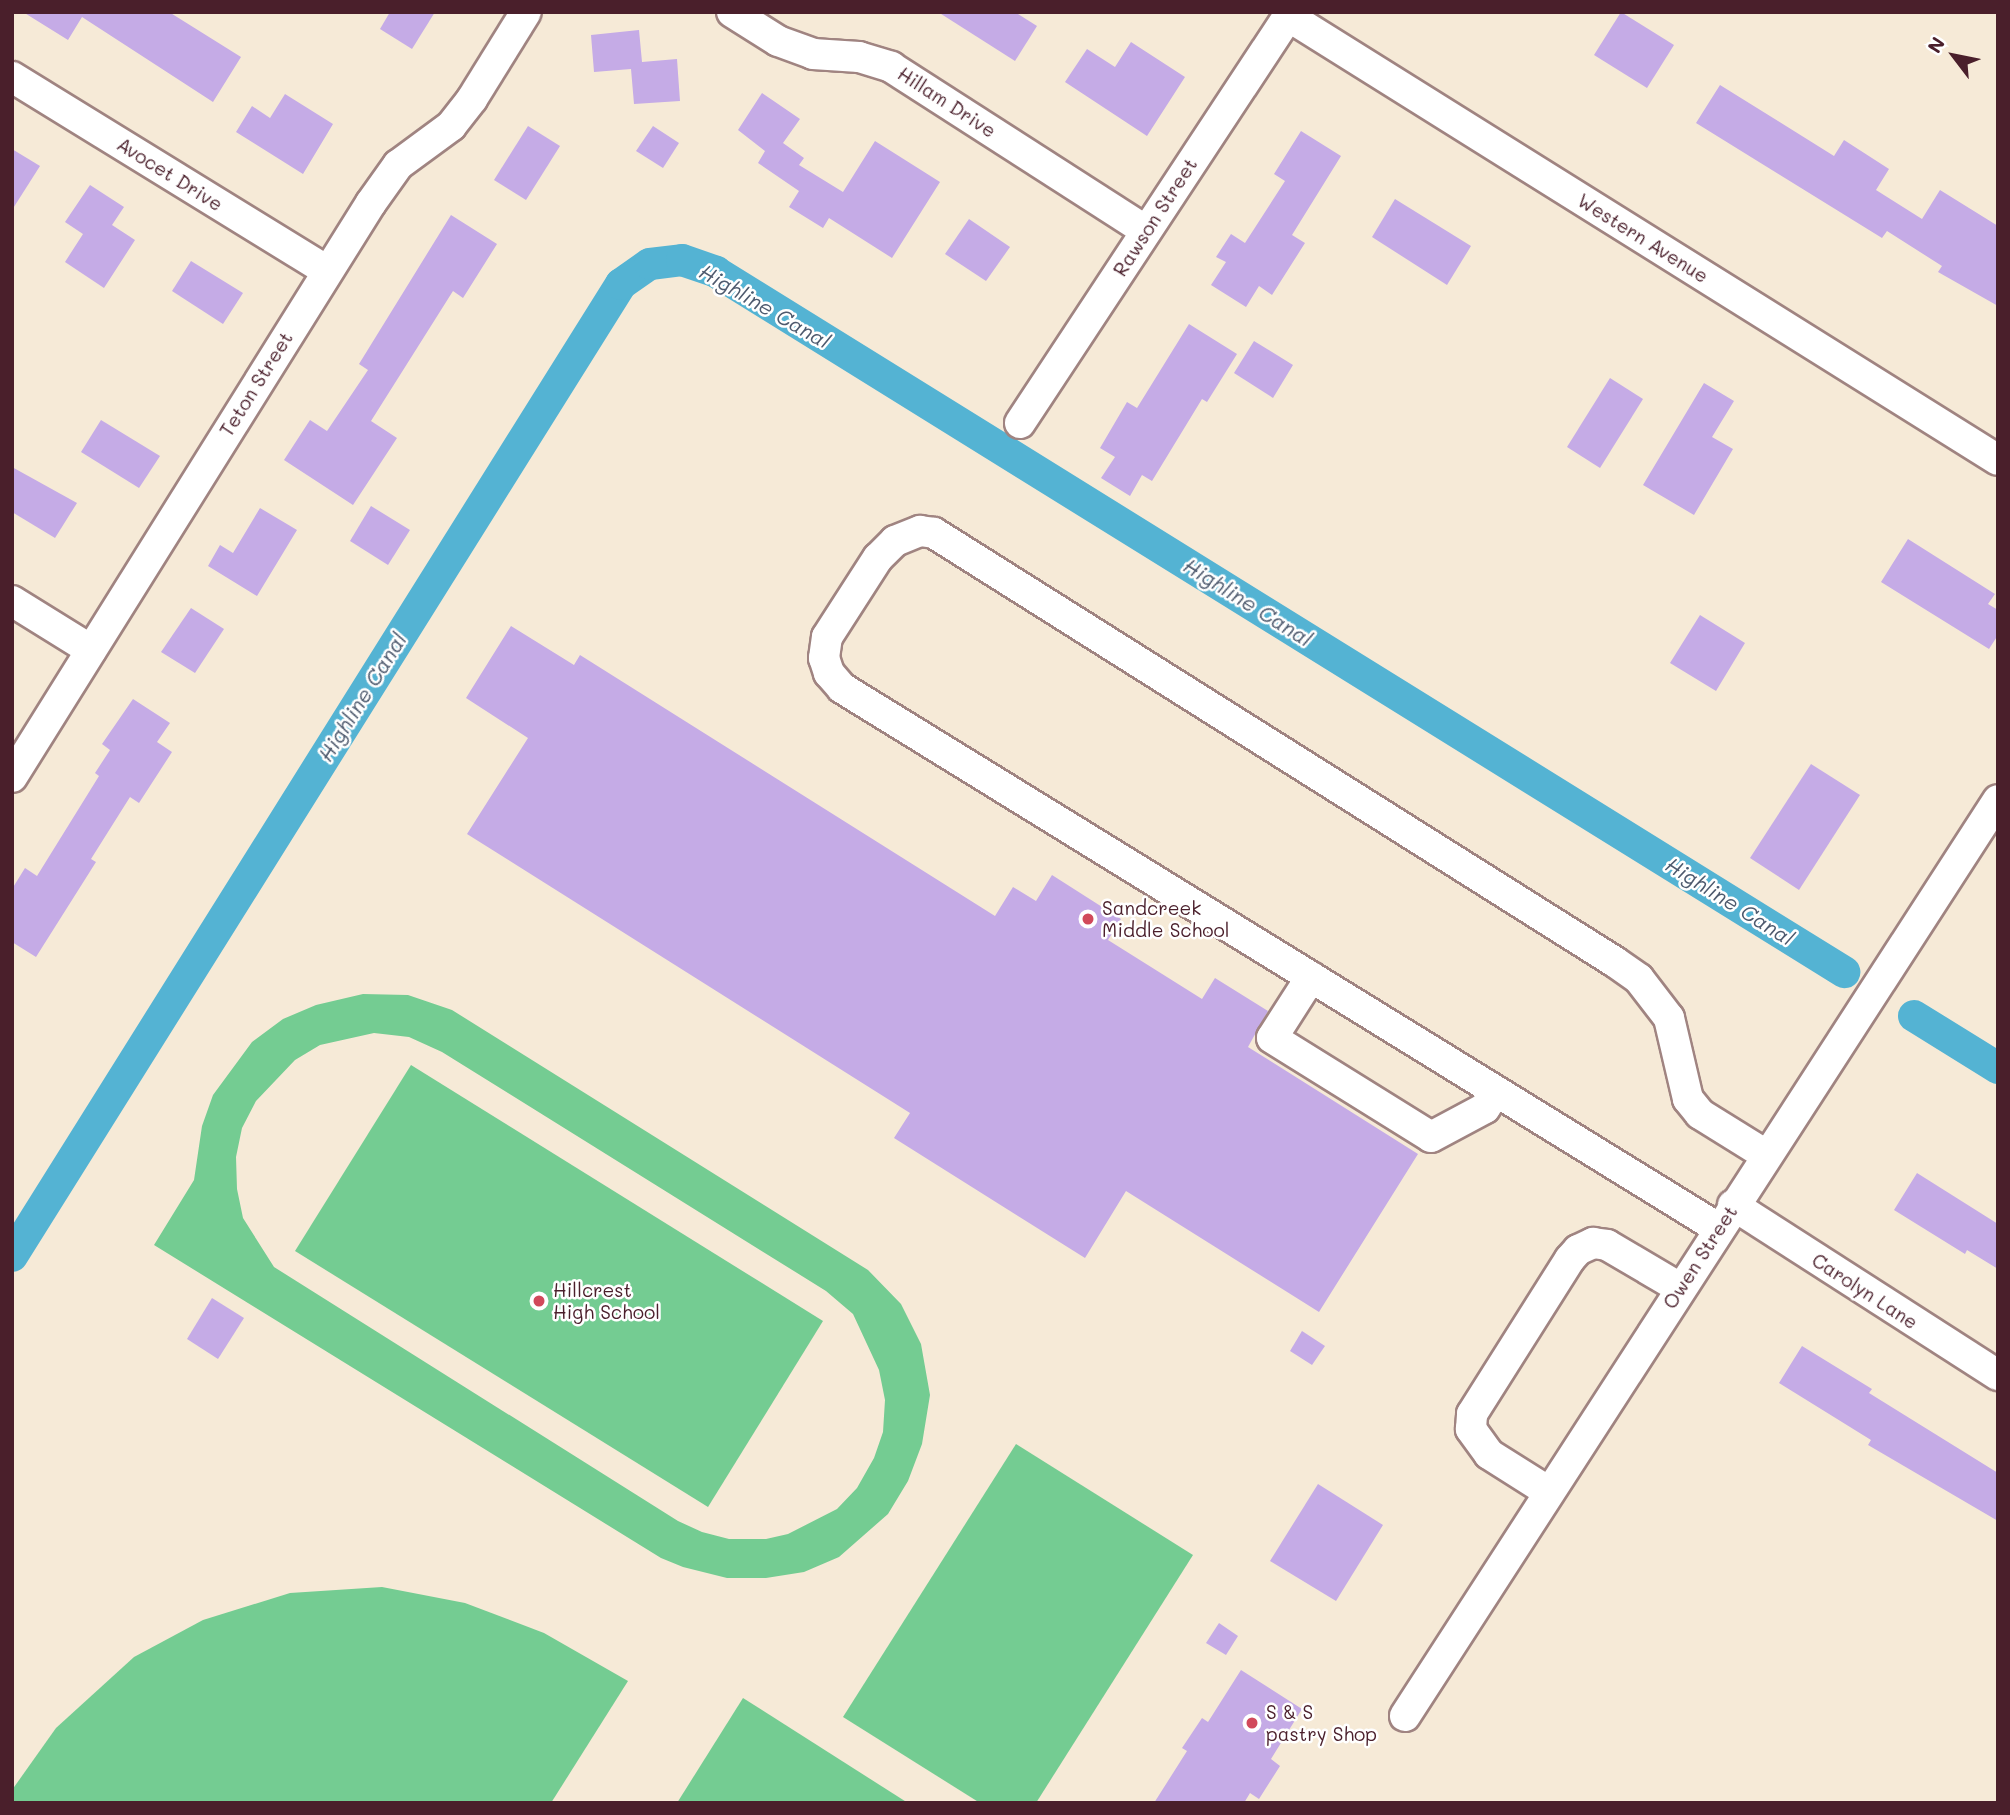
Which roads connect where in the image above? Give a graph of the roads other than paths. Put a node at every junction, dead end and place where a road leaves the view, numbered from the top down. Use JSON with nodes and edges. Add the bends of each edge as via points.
{"nodes":[{"id":1,"x":526,"y":12,"type":"edge"},
{"id":2,"x":732,"y":12,"type":"edge"},
{"id":3,"x":1289,"y":14,"type":"edge"},
{"id":4,"x":12,"y":77,"type":"edge"},
{"id":5,"x":1146,"y":231,"type":"junction"},
{"id":6,"x":327,"y":271,"type":"junction"},
{"id":7,"x":1020,"y":423,"type":"dead end"},
{"id":8,"x":1998,"y":460,"type":"edge"},
{"id":9,"x":12,"y":601,"type":"edge"},
{"id":10,"x":91,"y":650,"type":"junction"},
{"id":11,"x":12,"y":777,"type":"edge"},
{"id":12,"x":1998,"y":800,"type":"edge"},
{"id":13,"x":1311,"y":976,"type":"junction"},
{"id":14,"x":1496,"y":1091,"type":"junction"},
{"id":15,"x":1766,"y":1155,"type":"junction"},
{"id":16,"x":1726,"y":1217,"type":"junction"},
{"id":17,"x":1680,"y":1288,"type":"junction"},
{"id":18,"x":1998,"y":1375,"type":"edge"},
{"id":19,"x":1549,"y":1492,"type":"junction"},
{"id":20,"x":1405,"y":1716,"type":"dead end"}],
"edges":[{"from":1,"to":6,"type":"street","name":"Teton Street","via":[[472,99],[451,126],[398,165]]},
{"from":2,"to":5,"type":"street","name":"Hillam Drive","via":[[778,41],[813,54],[859,57],[891,67]]},
{"from":3,"to":5,"type":"street","name":"Rawson Street"},
{"from":3,"to":8,"type":"street","name":"Western Avenue"},
{"from":4,"to":6,"type":"street","name":"Avocet Drive"},
{"from":5,"to":7,"type":"street","name":"Rawson Street"},
{"from":6,"to":10,"type":"street","name":"Teton Street"},
{"from":9,"to":10,"type":"street"},
{"from":10,"to":11,"type":"street","name":"Teton Street"},
{"from":12,"to":15,"type":"street","name":"Owen Street"},
{"from":13,"to":14,"type":"street","name":"Carolyn Lane"},
{"from":13,"to":14,"type":"street","via":[[1272,1038],[1408,1123],[1431,1137],[1485,1108]]},
{"from":13,"to":15,"type":"street","name":"Carolyn Lane","via":[[842,688],[824,659],[827,637],[878,558],[895,541],[920,531],[934,533],[1623,967],[1639,979],[1669,1018],[1688,1099],[1700,1114]]},
{"from":14,"to":16,"type":"street","name":"Carolyn Lane"},
{"from":15,"to":16,"type":"street","name":"Owen Street"},
{"from":16,"to":17,"type":"street","name":"Owen Street"},
{"from":16,"to":18,"type":"street","name":"Carolyn Lane"},
{"from":17,"to":19,"type":"street","name":"Owen Street"},
{"from":17,"to":19,"type":"street","via":[[1607,1245],[1593,1243],[1570,1259],[1472,1414],[1471,1429],[1489,1454]]},
{"from":19,"to":20,"type":"street","name":"Owen Street"}]}
